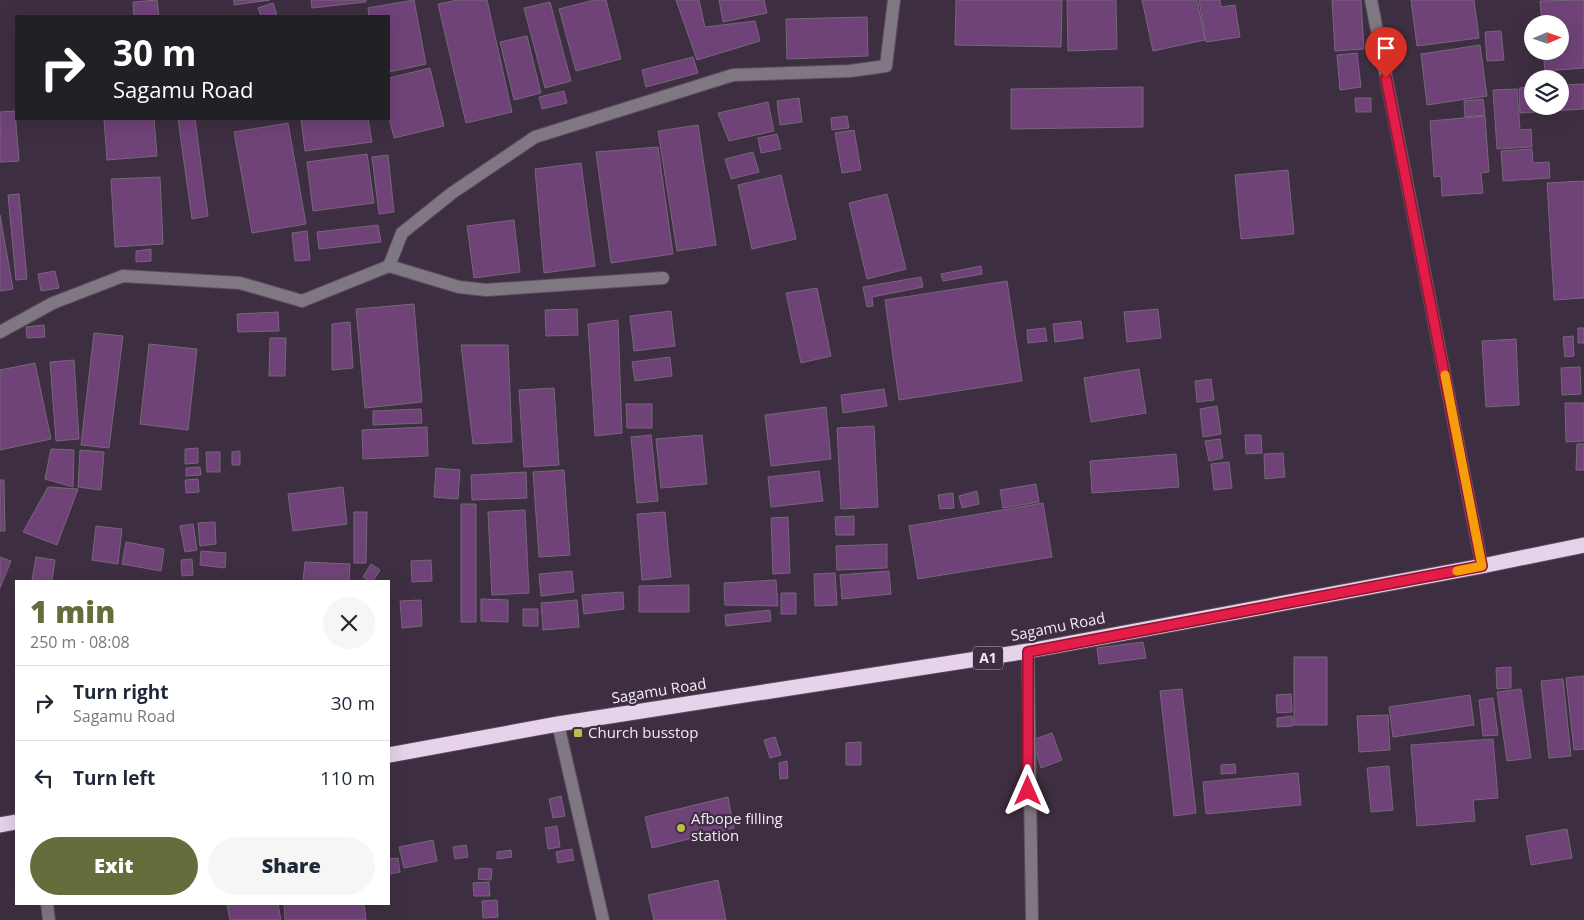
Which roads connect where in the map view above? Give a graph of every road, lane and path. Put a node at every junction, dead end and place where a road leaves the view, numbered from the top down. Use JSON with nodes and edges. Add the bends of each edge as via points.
{"nodes":[{"id":1,"x":894,"y":0,"type":"edge"},
{"id":2,"x":1371,"y":0,"type":"edge"},
{"id":3,"x":388,"y":266,"type":"junction"},
{"id":4,"x":663,"y":278,"type":"dead end"},
{"id":5,"x":0,"y":332,"type":"edge"},
{"id":6,"x":1584,"y":545,"type":"edge"},
{"id":7,"x":1482,"y":566,"type":"junction"},
{"id":8,"x":1028,"y":652,"type":"junction"},
{"id":9,"x":558,"y":724,"type":"junction"},
{"id":10,"x":390,"y":754,"type":"edge"},
{"id":11,"x":15,"y":822,"type":"edge"},
{"id":12,"x":0,"y":825,"type":"edge"},
{"id":13,"x":48,"y":905,"type":"edge"},
{"id":14,"x":49,"y":920,"type":"edge"},
{"id":15,"x":603,"y":920,"type":"edge"},
{"id":16,"x":1032,"y":920,"type":"edge"}],
"edges":[{"from":1,"to":3,"type":"street","via":[[886,66],[850,71],[733,75],[535,137],[452,193],[402,234]]},
{"from":2,"to":7,"type":"street"},
{"from":3,"to":4,"type":"street","via":[[459,287],[486,290]]},
{"from":3,"to":5,"type":"street","via":[[302,301],[240,283],[123,276],[53,303]]},
{"from":6,"to":7,"type":"highway","name":"Sagamu Road","number":"A1"},
{"from":7,"to":8,"type":"highway","name":"Sagamu Road","number":"A1"},
{"from":8,"to":9,"type":"highway","name":"Sagamu Road","number":"A1"},
{"from":8,"to":16,"type":"street"},
{"from":9,"to":10,"type":"highway","name":"Sagamu Road","number":"A1"},
{"from":9,"to":15,"type":"street"},
{"from":11,"to":12,"type":"highway"},
{"from":13,"to":14,"type":"street"}]}
